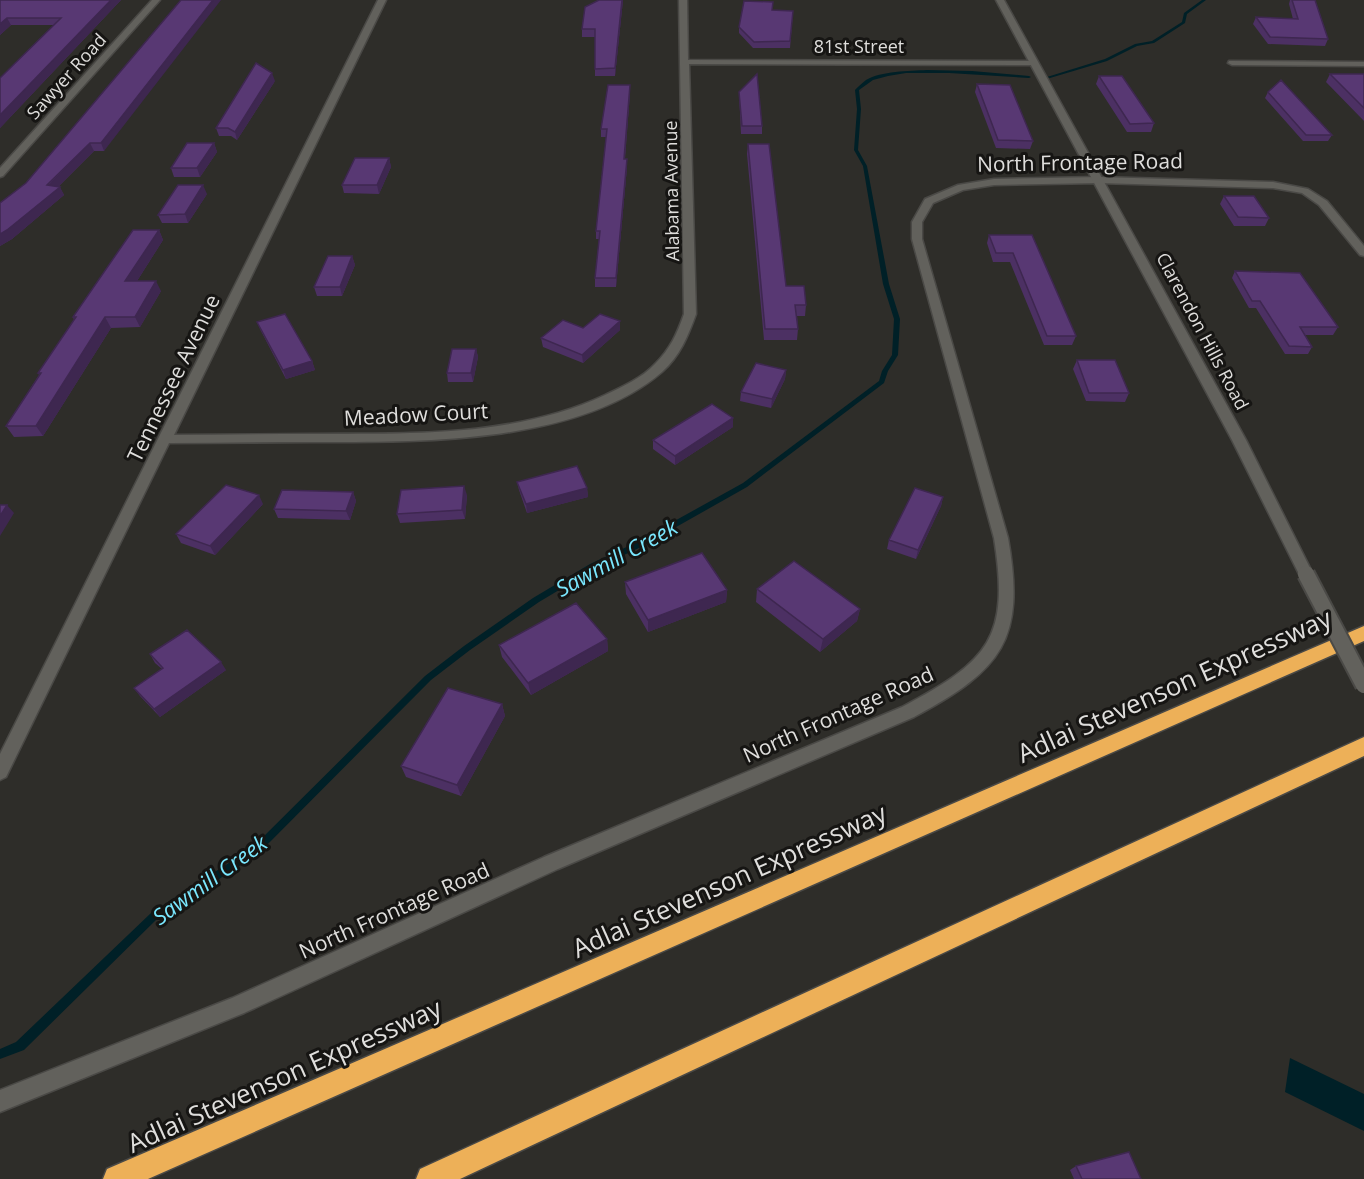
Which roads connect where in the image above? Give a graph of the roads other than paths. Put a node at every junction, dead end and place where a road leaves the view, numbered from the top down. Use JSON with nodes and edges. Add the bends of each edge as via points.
{"nodes":[{"id":1,"x":156,"y":0,"type":"edge"},
{"id":2,"x":381,"y":0,"type":"edge"},
{"id":3,"x":683,"y":0,"type":"edge"},
{"id":4,"x":1000,"y":0,"type":"edge"},
{"id":5,"x":684,"y":62,"type":"junction"},
{"id":6,"x":1033,"y":63,"type":"junction"},
{"id":7,"x":1232,"y":63,"type":"dead end"},
{"id":8,"x":1364,"y":64,"type":"edge"},
{"id":9,"x":0,"y":174,"type":"edge"},
{"id":10,"x":1099,"y":180,"type":"junction"},
{"id":11,"x":1364,"y":253,"type":"edge"},
{"id":12,"x":656,"y":370,"type":"joint"},
{"id":13,"x":165,"y":439,"type":"junction"},
{"id":14,"x":1364,"y":633,"type":"edge"},
{"id":15,"x":1364,"y":685,"type":"edge"},
{"id":16,"x":1364,"y":746,"type":"edge"},
{"id":17,"x":0,"y":772,"type":"edge"},
{"id":18,"x":0,"y":1101,"type":"edge"},
{"id":19,"x":117,"y":1179,"type":"edge"},
{"id":20,"x":430,"y":1179,"type":"edge"}],
"edges":[{"from":1,"to":9,"type":"street","name":"Sawyer Road"},
{"from":2,"to":13,"type":"street","name":"Tennessee Avenue"},
{"from":3,"to":5,"type":"street","name":"Alabama Avenue"},
{"from":4,"to":6,"type":"street","name":"Clarendon Hills Road"},
{"from":5,"to":6,"type":"street","name":"81st Street"},
{"from":5,"to":12,"type":"street","name":"Alabama Avenue","via":[[690,314],[683,338]]},
{"from":6,"to":10,"type":"street","name":"Clarendon Hills Road"},
{"from":7,"to":8,"type":"street"},
{"from":10,"to":11,"type":"street","name":"North Frontage Road","via":[[1273,184],[1305,191],[1323,203]]},
{"from":10,"to":15,"type":"street","name":"Clarendon Hills Road","bridge":true,"via":[[1239,440]]},
{"from":10,"to":18,"type":"street","name":"North Frontage Road","via":[[994,182],[961,187],[929,201],[917,222],[921,257],[1008,568],[1007,616],[999,637],[984,660],[960,681],[908,711],[551,863],[237,1006]]},
{"from":12,"to":13,"type":"street","name":"Meadow Court","via":[[629,390],[593,405],[500,429],[406,438]]},
{"from":13,"to":17,"type":"street","name":"Tennessee Avenue"},
{"from":14,"to":19,"type":"highway","name":"Adlai Stevenson Expressway"},
{"from":16,"to":20,"type":"highway"}]}
